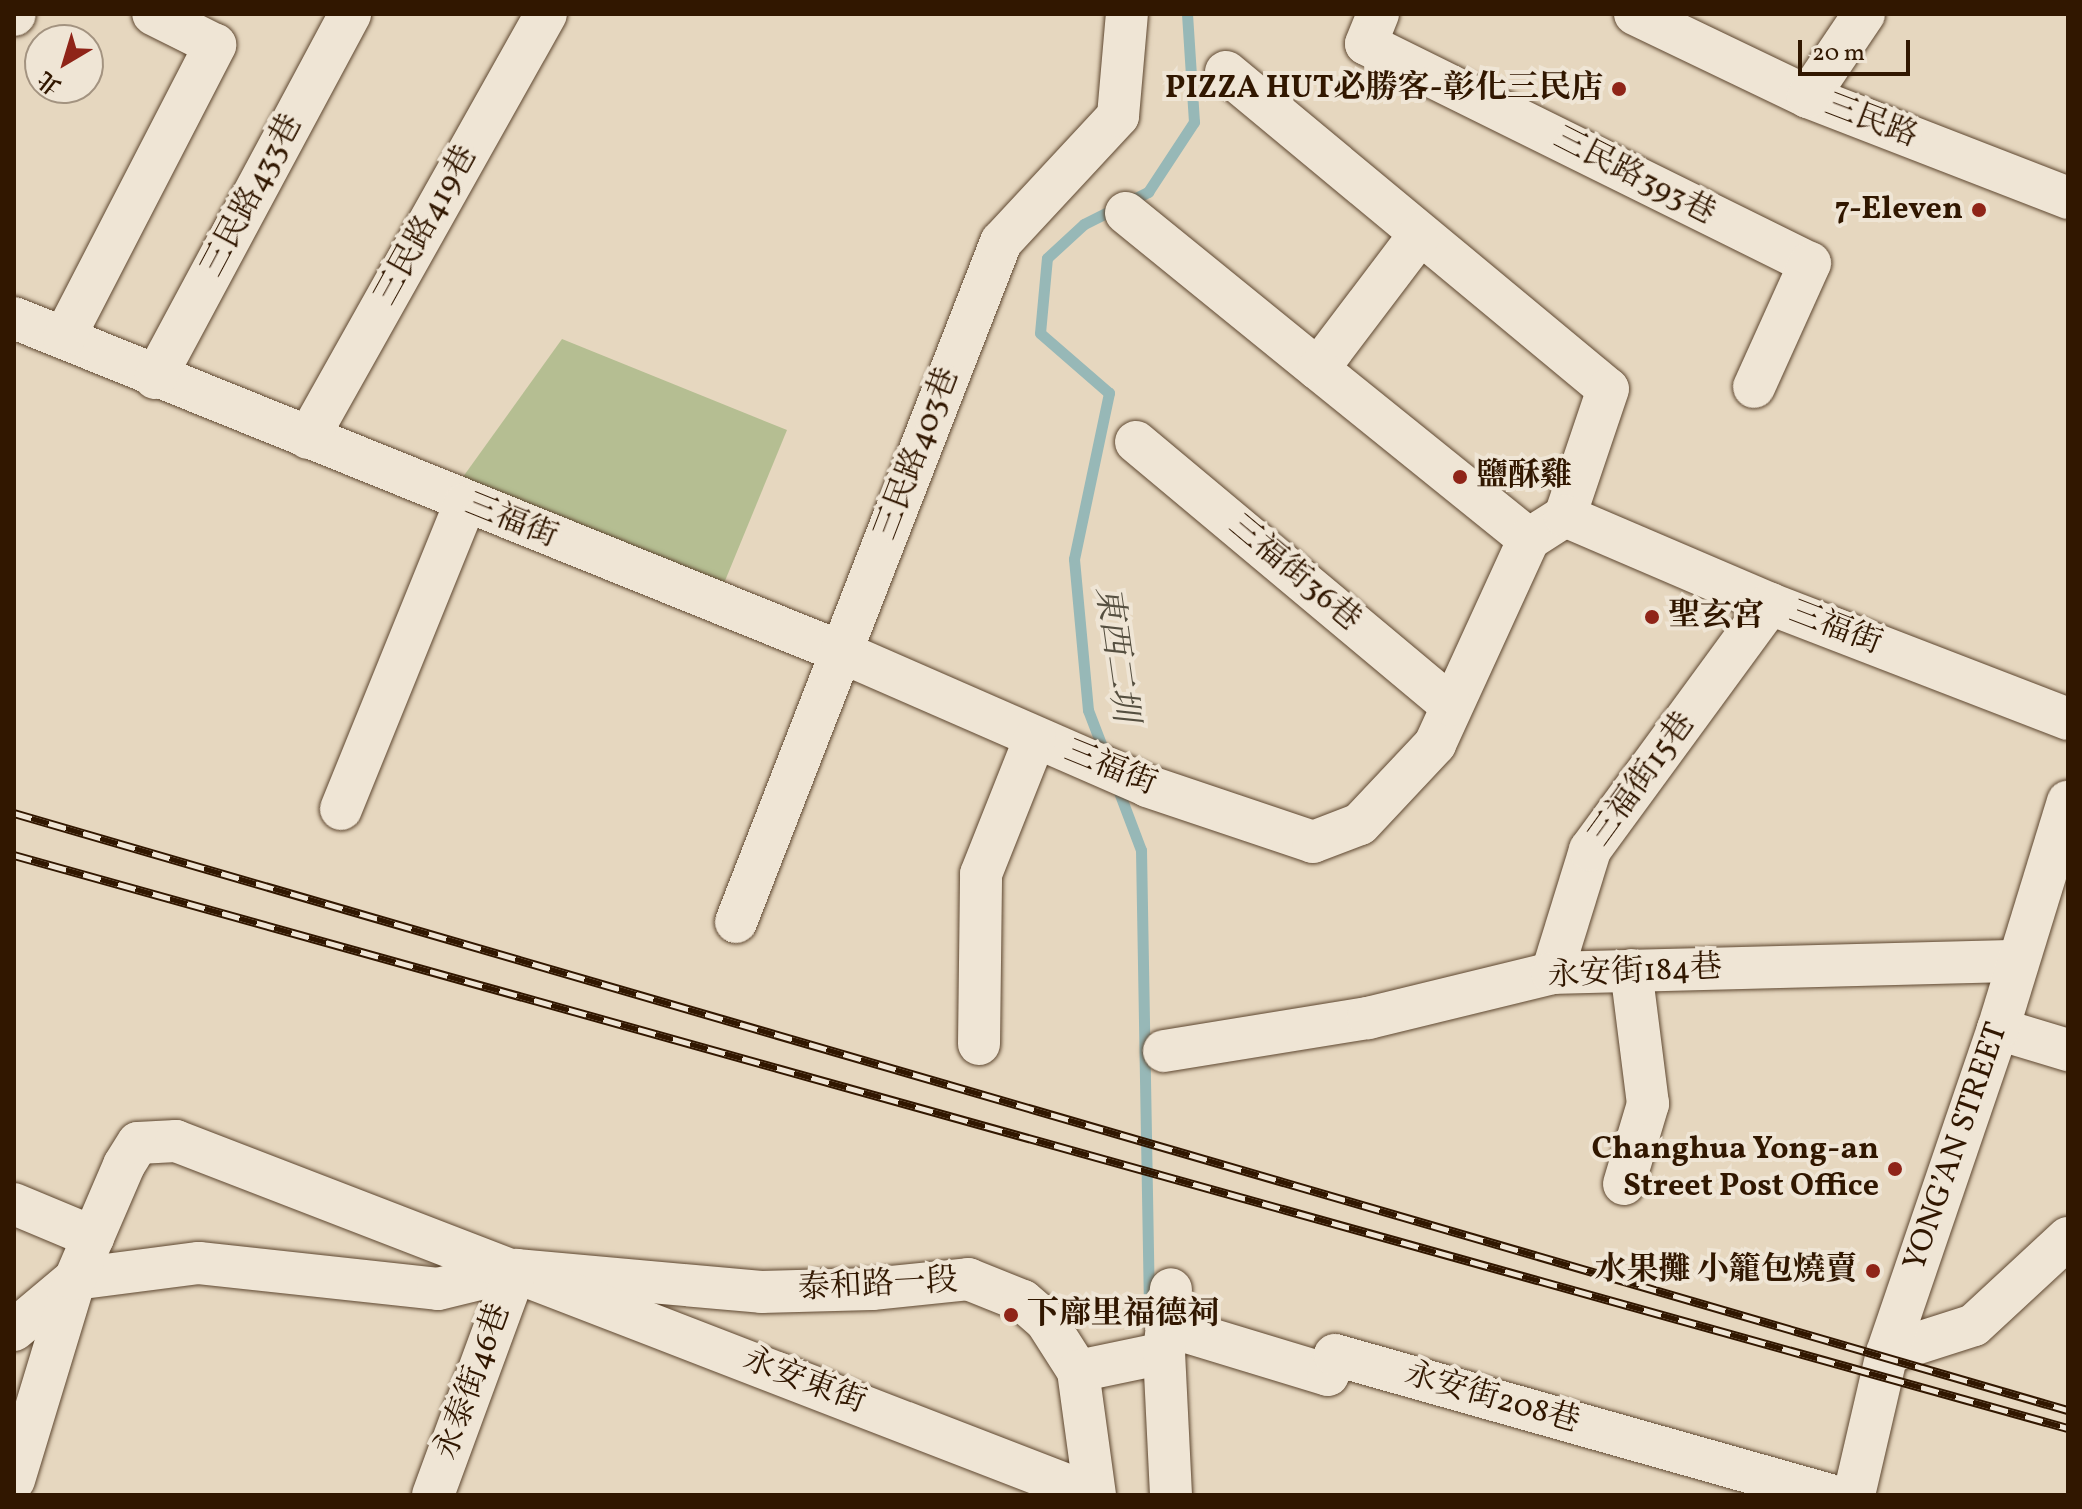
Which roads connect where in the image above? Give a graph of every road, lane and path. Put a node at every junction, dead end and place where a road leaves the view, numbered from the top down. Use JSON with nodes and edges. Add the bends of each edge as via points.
{"nodes":[{"id":1,"x":153,"y":14,"type":"edge"},
{"id":2,"x":350,"y":14,"type":"edge"},
{"id":3,"x":546,"y":14,"type":"edge"},
{"id":4,"x":1127,"y":14,"type":"edge"},
{"id":5,"x":1378,"y":14,"type":"edge"},
{"id":6,"x":1635,"y":14,"type":"edge"},
{"id":7,"x":1864,"y":14,"type":"edge"},
{"id":8,"x":1226,"y":72,"type":"dead end"},
{"id":9,"x":1808,"y":97,"type":"junction"},
{"id":10,"x":2068,"y":198,"type":"edge"},
{"id":11,"x":1126,"y":213,"type":"dead end"},
{"id":12,"x":1420,"y":234,"type":"junction"},
{"id":13,"x":14,"y":318,"type":"edge"},
{"id":14,"x":64,"y":338,"type":"junction"},
{"id":15,"x":1318,"y":369,"type":"junction"},
{"id":16,"x":155,"y":378,"type":"junction"},
{"id":17,"x":1754,"y":387,"type":"dead end"},
{"id":18,"x":308,"y":438,"type":"junction"},
{"id":19,"x":1136,"y":442,"type":"dead end"},
{"id":20,"x":465,"y":504,"type":"junction"},
{"id":21,"x":1565,"y":516,"type":"junction"},
{"id":22,"x":1529,"y":539,"type":"junction"},
{"id":23,"x":1770,"y":604,"type":"junction"},
{"id":24,"x":841,"y":652,"type":"junction"},
{"id":25,"x":1451,"y":705,"type":"junction"},
{"id":26,"x":2068,"y":719,"type":"edge"},
{"id":27,"x":1035,"y":738,"type":"junction"},
{"id":28,"x":2068,"y":802,"type":"edge"},
{"id":29,"x":341,"y":809,"type":"dead end"},
{"id":30,"x":736,"y":922,"type":"dead end"},
{"id":31,"x":2018,"y":961,"type":"junction"},
{"id":32,"x":1631,"y":970,"type":"junction"},
{"id":33,"x":1552,"y":973,"type":"junction"},
{"id":34,"x":1998,"y":1029,"type":"junction"},
{"id":35,"x":979,"y":1044,"type":"dead end"},
{"id":36,"x":2068,"y":1050,"type":"edge"},
{"id":37,"x":1164,"y":1051,"type":"dead end"},
{"id":38,"x":1624,"y":1184,"type":"dead end"},
{"id":39,"x":14,"y":1204,"type":"edge"},
{"id":40,"x":93,"y":1237,"type":"junction"},
{"id":41,"x":2068,"y":1238,"type":"edge"},
{"id":42,"x":516,"y":1270,"type":"junction"},
{"id":43,"x":75,"y":1279,"type":"junction"},
{"id":44,"x":1168,"y":1323,"type":"junction"},
{"id":45,"x":14,"y":1330,"type":"edge"},
{"id":46,"x":1887,"y":1353,"type":"junction"},
{"id":47,"x":1078,"y":1371,"type":"junction"},
{"id":48,"x":14,"y":1480,"type":"edge"},
{"id":49,"x":433,"y":1495,"type":"edge"},
{"id":50,"x":1094,"y":1495,"type":"edge"},
{"id":51,"x":1171,"y":1495,"type":"edge"},
{"id":52,"x":1830,"y":1495,"type":"edge"},
{"id":53,"x":1854,"y":1495,"type":"edge"}],
"edges":[{"from":1,"to":14,"type":"street","via":[[215,45]]},
{"from":2,"to":16,"type":"street","name":"三民路433巷"},
{"from":3,"to":18,"type":"street","name":"三民路419巷"},
{"from":4,"to":24,"type":"street","name":"三民路403巷","via":[[1118,116],[1001,242]]},
{"from":5,"to":17,"type":"street","name":"三民路393巷","via":[[1366,44],[1810,263]]},
{"from":6,"to":9,"type":"street","name":"三民路"},
{"from":7,"to":9,"type":"street"},
{"from":8,"to":12,"type":"street"},
{"from":9,"to":10,"type":"street","name":"三民路"},
{"from":11,"to":15,"type":"street"},
{"from":12,"to":15,"type":"street"},
{"from":12,"to":21,"type":"street","via":[[1608,389]]},
{"from":13,"to":14,"type":"street","name":"三福街"},
{"from":14,"to":16,"type":"street","name":"三福街"},
{"from":15,"to":22,"type":"street"},
{"from":16,"to":18,"type":"street","name":"三福街"},
{"from":18,"to":20,"type":"street","name":"三福街"},
{"from":19,"to":25,"type":"street","name":"三福街36巷"},
{"from":20,"to":24,"type":"street","name":"三福街"},
{"from":20,"to":29,"type":"street"},
{"from":21,"to":22,"type":"street"},
{"from":21,"to":23,"type":"street","name":"三福街"},
{"from":22,"to":25,"type":"street","name":"三福街"},
{"from":23,"to":26,"type":"street","name":"三福街"},
{"from":23,"to":33,"type":"street","name":"三福街15巷","via":[[1590,850]]},
{"from":24,"to":27,"type":"street","name":"三福街"},
{"from":24,"to":30,"type":"street","name":"三民路403巷"},
{"from":25,"to":27,"type":"street","name":"三福街","via":[[1435,744],[1360,824],[1313,842],[1147,786]]},
{"from":27,"to":35,"type":"street","via":[[981,874]]},
{"from":28,"to":31,"type":"street","name":"YONG’AN STREET"},
{"from":31,"to":32,"type":"street","name":"永安街184巷"},
{"from":31,"to":34,"type":"street","name":"YONG’AN STREET"},
{"from":32,"to":33,"type":"street","name":"永安街184巷"},
{"from":32,"to":38,"type":"street","via":[[1648,1104]]},
{"from":33,"to":37,"type":"street","name":"永安街184巷","via":[[1368,1018]]},
{"from":34,"to":36,"type":"street"},
{"from":34,"to":46,"type":"street","name":"YONG’AN STREET"},
{"from":39,"to":40,"type":"street"},
{"from":40,"to":42,"type":"street","name":"泰和路一段","via":[[138,1143],[176,1141]]},
{"from":40,"to":43,"type":"street","name":"泰和路一段"},
{"from":41,"to":46,"type":"street","via":[[1974,1325]]},
{"from":42,"to":43,"type":"street","name":"泰和路一段","via":[[438,1289],[199,1263]]},
{"from":42,"to":47,"type":"street","name":"泰和路一段","via":[[761,1292],[968,1279],[1023,1301],[1046,1321]]},
{"from":42,"to":49,"type":"street","name":"永泰街46巷"},
{"from":42,"to":50,"type":"street","name":"永安東街"},
{"from":43,"to":45,"type":"street","name":"泰和路一段"},
{"from":43,"to":48,"type":"street","name":"泰和路一段"},
{"from":44,"to":47,"type":"street"},
{"from":44,"to":51,"type":"street"},
{"from":44,"to":52,"type":"street","name":"永安街208巷","via":[[1328,1375],[1335,1355]]},
{"from":46,"to":53,"type":"street","name":"YONG’AN STREET"},
{"from":47,"to":50,"type":"street","name":"泰和路一段"}]}
